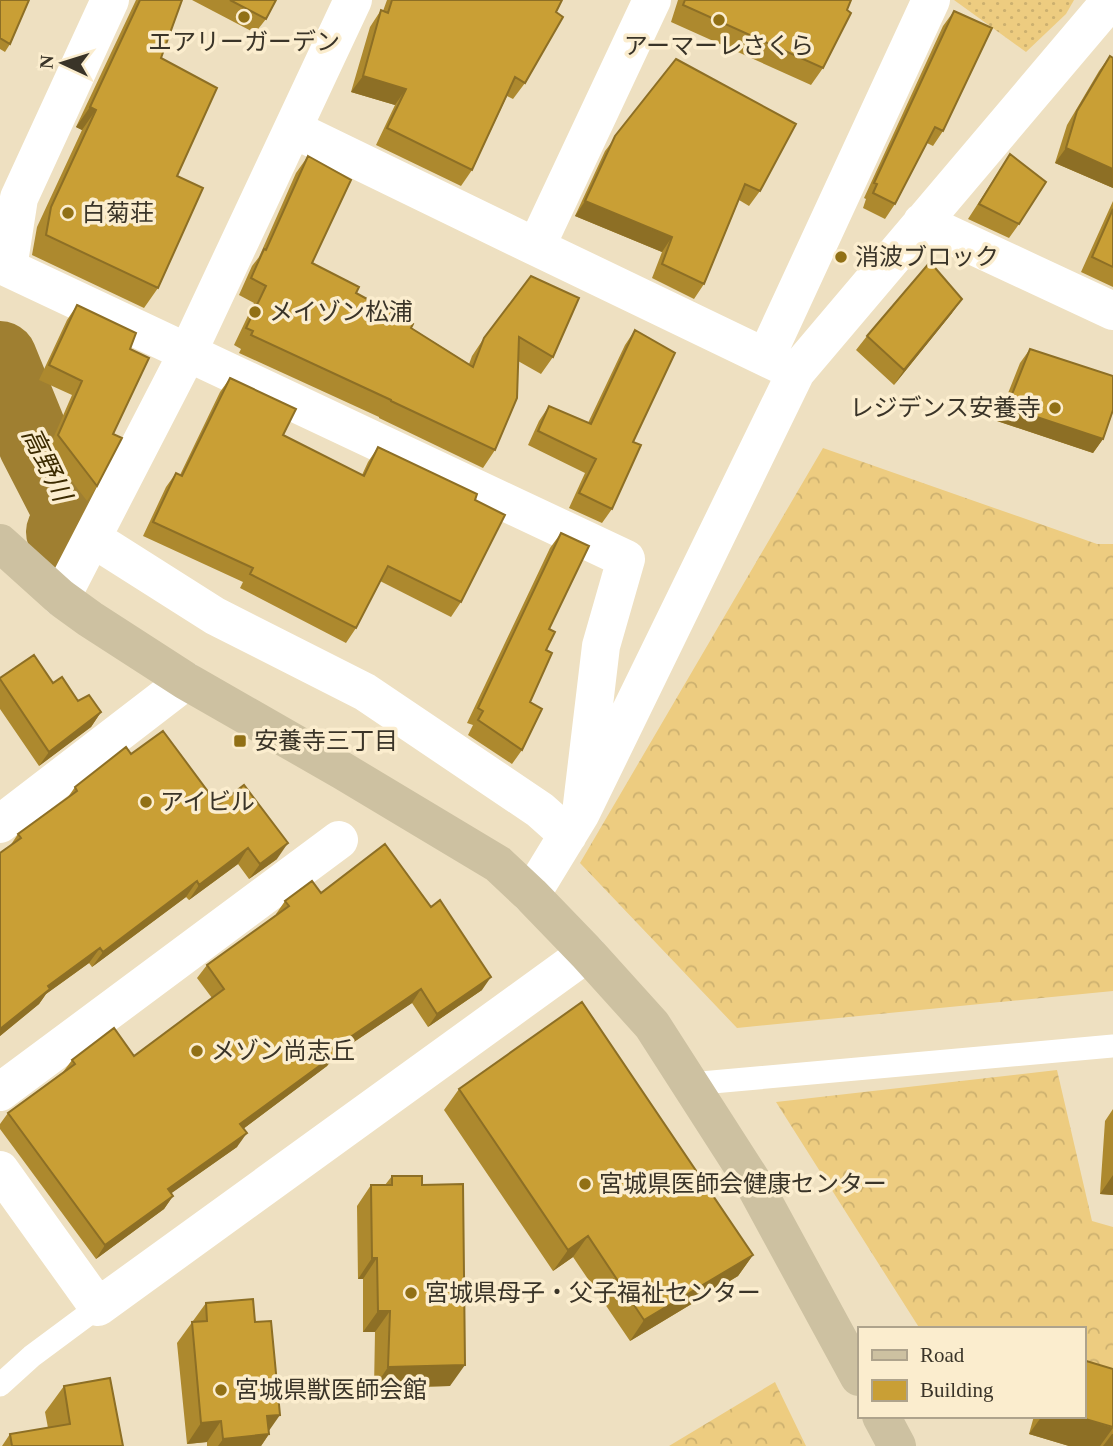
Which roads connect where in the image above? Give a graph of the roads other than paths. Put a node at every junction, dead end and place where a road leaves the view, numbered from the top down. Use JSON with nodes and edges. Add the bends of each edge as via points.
{"nodes":[{"id":1,"x":110,"y":0,"type":"edge"},
{"id":2,"x":353,"y":0,"type":"edge"},
{"id":3,"x":652,"y":0,"type":"edge"},
{"id":4,"x":931,"y":0,"type":"edge"},
{"id":5,"x":1105,"y":19,"type":"edge"},
{"id":6,"x":293,"y":129,"type":"junction"},
{"id":7,"x":922,"y":222,"type":"junction"},
{"id":8,"x":536,"y":247,"type":"junction"},
{"id":9,"x":1113,"y":311,"type":"edge"},
{"id":10,"x":188,"y":352,"type":"junction"},
{"id":11,"x":781,"y":365,"type":"junction"},
{"id":12,"x":92,"y":538,"type":"junction"},
{"id":13,"x":0,"y":543,"type":"edge"},
{"id":14,"x":61,"y":598,"type":"junction"},
{"id":15,"x":186,"y":681,"type":"junction"},
{"id":16,"x":0,"y":824,"type":"edge"},
{"id":17,"x":574,"y":824,"type":"junction"},
{"id":18,"x":339,"y":840,"type":"dead end"},
{"id":19,"x":531,"y":895,"type":"junction"},
{"id":20,"x":587,"y":953,"type":"junction"},
{"id":21,"x":1113,"y":1046,"type":"edge"},
{"id":22,"x":690,"y":1084,"type":"junction"},
{"id":23,"x":0,"y":1092,"type":"edge"},
{"id":24,"x":0,"y":1170,"type":"edge"},
{"id":25,"x":98,"y":1307,"type":"junction"},
{"id":26,"x":858,"y":1375,"type":"edge"},
{"id":27,"x":0,"y":1385,"type":"edge"},
{"id":28,"x":882,"y":1418,"type":"edge"},
{"id":29,"x":897,"y":1446,"type":"edge"}],
"edges":[{"from":1,"to":10,"type":"street","via":[[19,198],[8,268]]},
{"from":2,"to":6,"type":"street"},
{"from":3,"to":8,"type":"street"},
{"from":4,"to":11,"type":"street"},
{"from":5,"to":7,"type":"street"},
{"from":6,"to":8,"type":"street"},
{"from":6,"to":10,"type":"street"},
{"from":7,"to":9,"type":"street"},
{"from":7,"to":11,"type":"street"},
{"from":8,"to":11,"type":"street"},
{"from":10,"to":12,"type":"street"},
{"from":10,"to":17,"type":"street","via":[[626,559],[601,646]]},
{"from":11,"to":17,"type":"street"},
{"from":12,"to":14,"type":"street"},
{"from":12,"to":17,"type":"street","via":[[215,616],[365,692],[540,810]]},
{"from":13,"to":14,"type":"street"},
{"from":14,"to":15,"type":"street"},
{"from":15,"to":16,"type":"street"},
{"from":15,"to":19,"type":"street","via":[[498,864]]},
{"from":17,"to":19,"type":"street"},
{"from":18,"to":23,"type":"street"},
{"from":19,"to":20,"type":"street"},
{"from":20,"to":22,"type":"street","via":[[652,1025]]},
{"from":20,"to":25,"type":"street"},
{"from":21,"to":22,"type":"lane"},
{"from":22,"to":26,"type":"street","via":[[754,1184]]},
{"from":24,"to":25,"type":"street"},
{"from":25,"to":27,"type":"lane"},
{"from":28,"to":29,"type":"street"}]}
